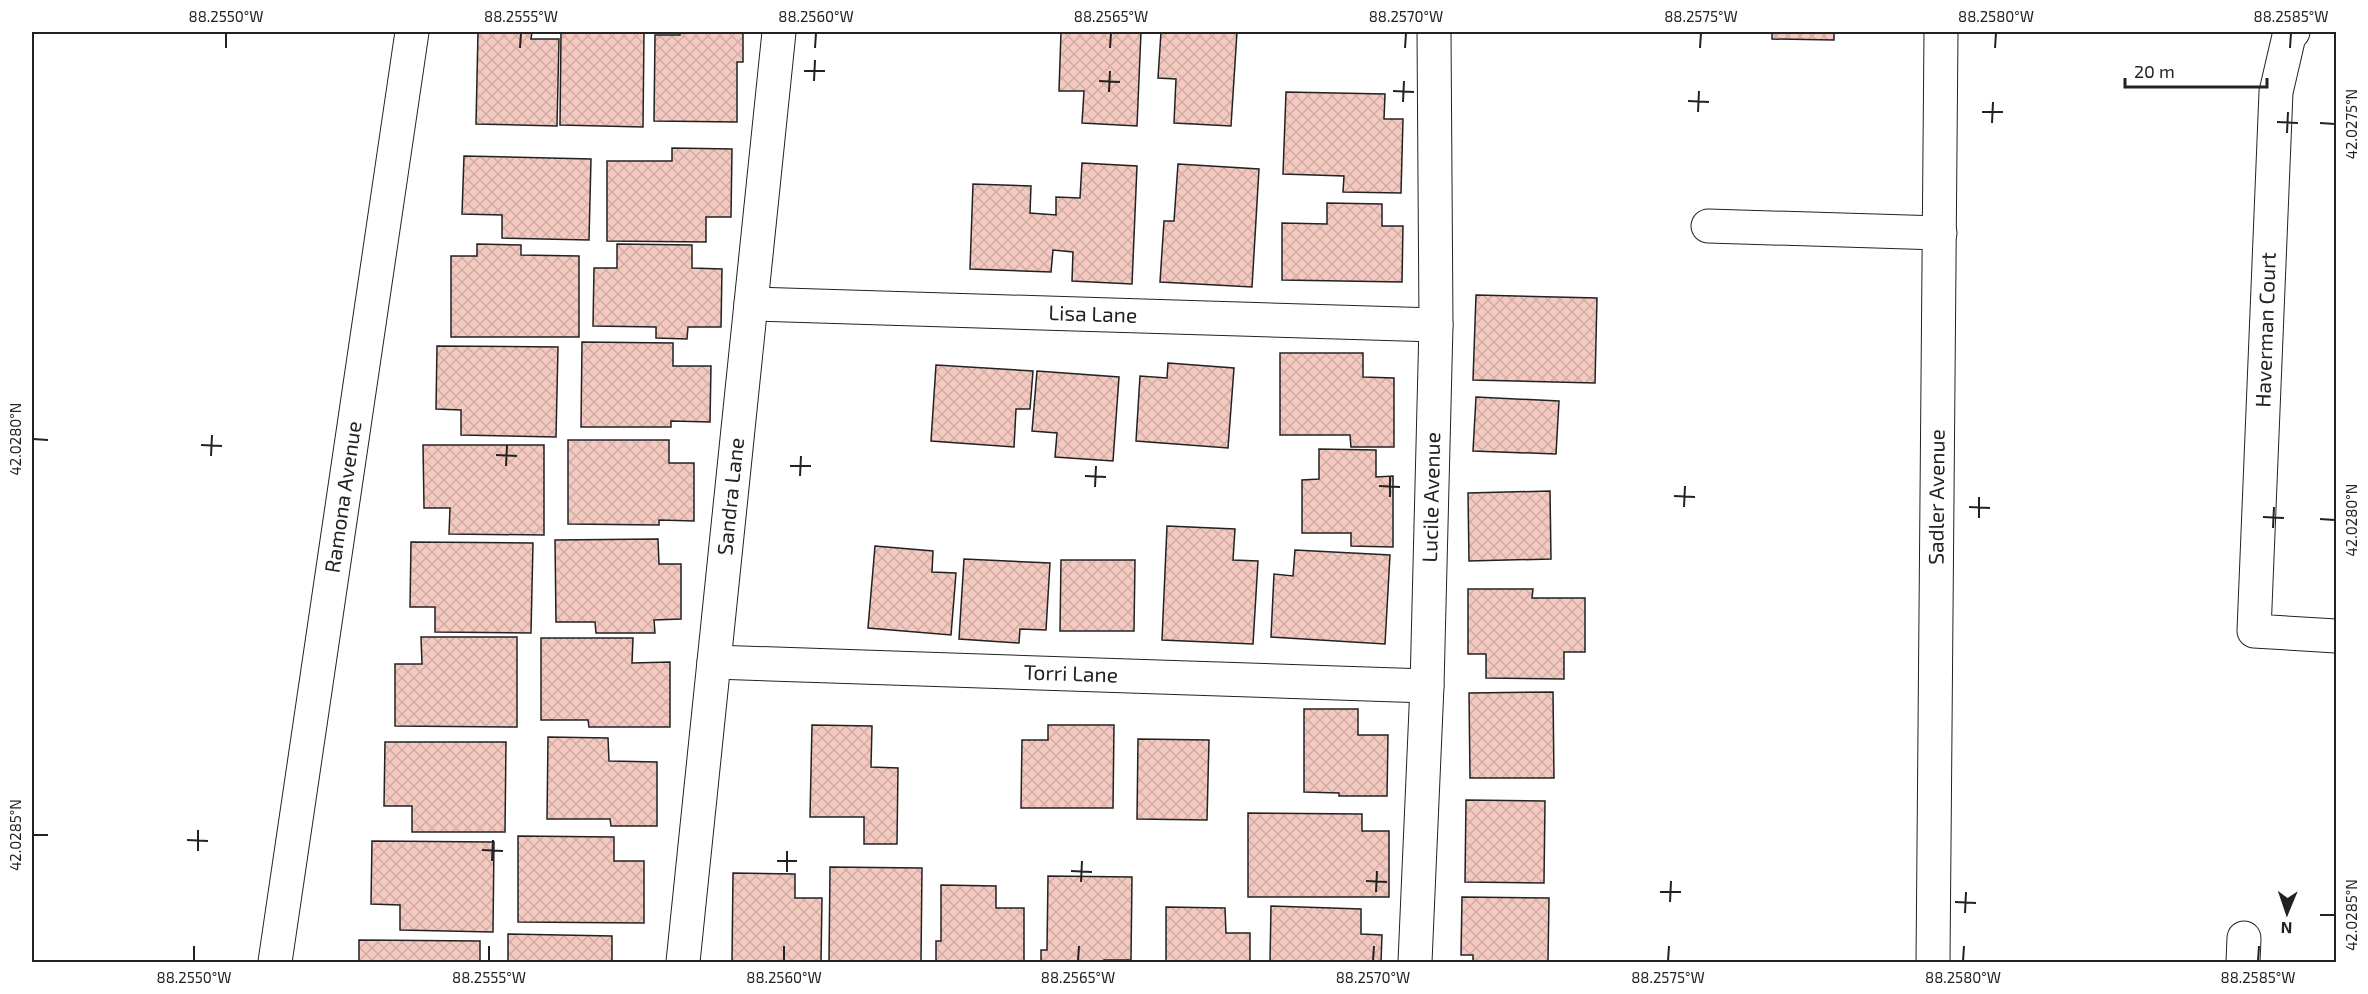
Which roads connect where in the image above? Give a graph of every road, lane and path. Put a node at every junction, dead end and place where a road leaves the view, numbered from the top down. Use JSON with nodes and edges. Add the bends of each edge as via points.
{"nodes":[{"id":1,"x":412,"y":32,"type":"edge"},
{"id":2,"x":779,"y":32,"type":"edge"},
{"id":3,"x":1434,"y":32,"type":"edge"},
{"id":4,"x":1941,"y":32,"type":"edge"},
{"id":5,"x":2293,"y":32,"type":"edge"},
{"id":6,"x":1708,"y":226,"type":"dead end"},
{"id":7,"x":1940,"y":233,"type":"junction"},
{"id":8,"x":751,"y":304,"type":"junction"},
{"id":9,"x":1436,"y":325,"type":"junction"},
{"id":10,"x":2337,"y":636,"type":"edge"},
{"id":11,"x":714,"y":662,"type":"junction"},
{"id":12,"x":1427,"y":686,"type":"junction"},
{"id":13,"x":275,"y":963,"type":"edge"},
{"id":14,"x":683,"y":963,"type":"edge"},
{"id":15,"x":1415,"y":963,"type":"edge"},
{"id":16,"x":1933,"y":963,"type":"edge"}],
"edges":[{"from":1,"to":13,"type":"street","name":"Ramona Avenue"},
{"from":2,"to":8,"type":"street","name":"Sandra Lane"},
{"from":3,"to":9,"type":"street","name":"Lucile Avenue"},
{"from":4,"to":7,"type":"street","name":"Sadler Avenue"},
{"from":5,"to":10,"type":"street","name":"Haverman Court","via":[[2276,92],[2254,631]]},
{"from":6,"to":7,"type":"street"},
{"from":7,"to":16,"type":"street","name":"Sadler Avenue"},
{"from":8,"to":9,"type":"street","name":"Lisa Lane"},
{"from":8,"to":11,"type":"street","name":"Sandra Lane"},
{"from":9,"to":12,"type":"street","name":"Lucile Avenue"},
{"from":11,"to":12,"type":"street","name":"Torri Lane"},
{"from":11,"to":14,"type":"street","name":"Sandra Lane"},
{"from":12,"to":15,"type":"street","name":"Lucile Avenue"}]}
